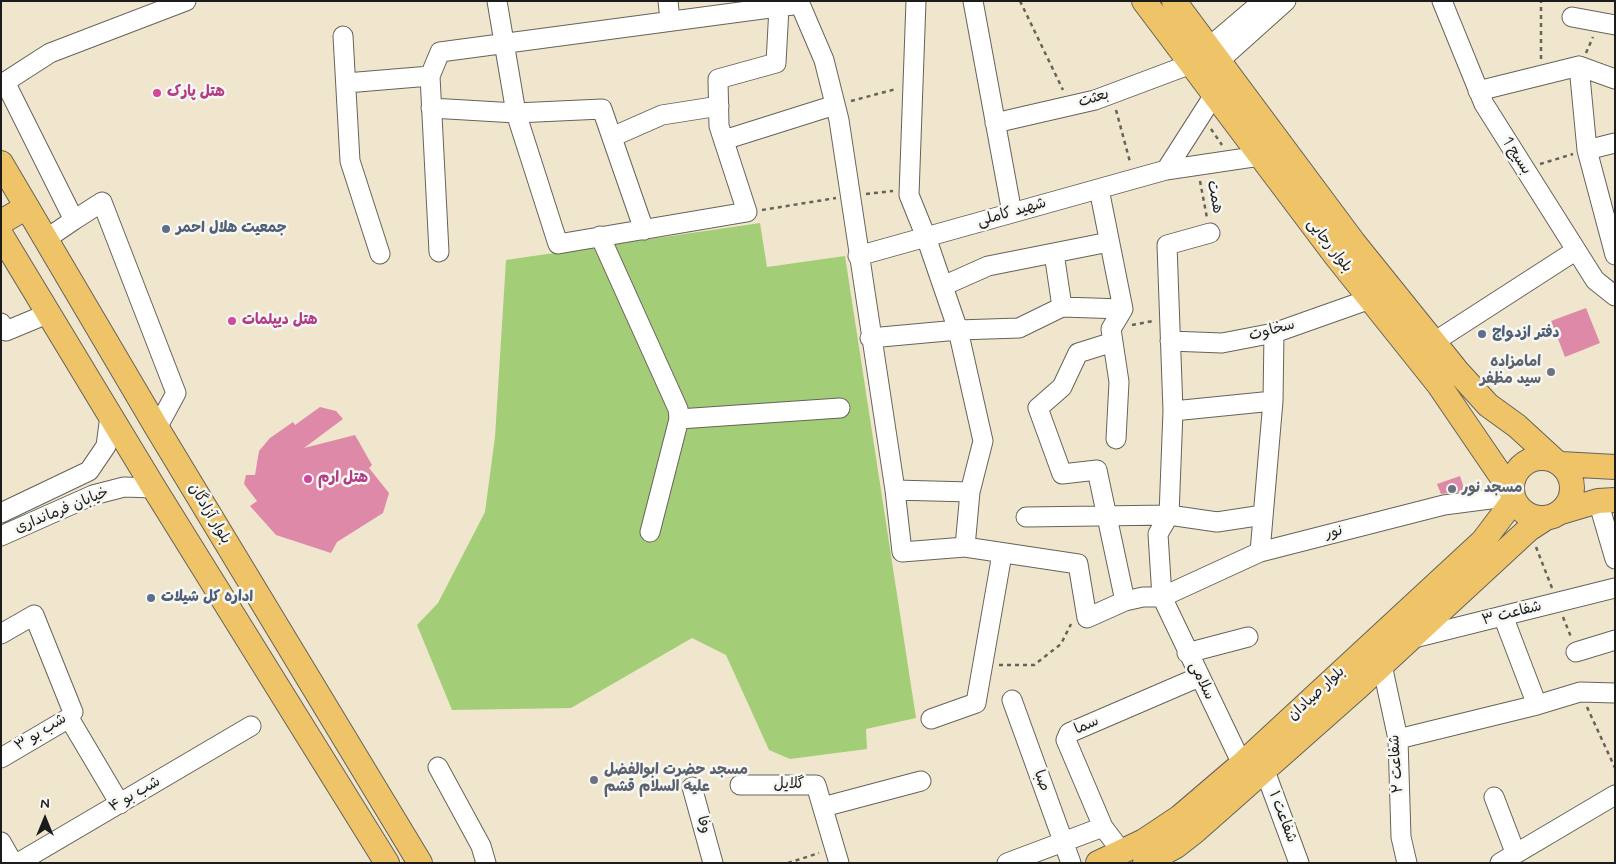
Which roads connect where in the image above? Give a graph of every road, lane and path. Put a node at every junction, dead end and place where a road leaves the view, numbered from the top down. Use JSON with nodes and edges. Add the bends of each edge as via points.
{"nodes":[{"id":1,"x":186,"y":1,"type":"edge"},
{"id":2,"x":497,"y":1,"type":"edge"},
{"id":3,"x":668,"y":1,"type":"edge"},
{"id":4,"x":916,"y":1,"type":"edge"},
{"id":5,"x":973,"y":1,"type":"edge"},
{"id":6,"x":1020,"y":1,"type":"edge"},
{"id":7,"x":1144,"y":1,"type":"edge"},
{"id":8,"x":1174,"y":1,"type":"edge"},
{"id":9,"x":1263,"y":1,"type":"edge"},
{"id":10,"x":1286,"y":1,"type":"edge"},
{"id":11,"x":1442,"y":1,"type":"edge"},
{"id":12,"x":1541,"y":1,"type":"edge"},
{"id":13,"x":804,"y":2,"type":"edge"},
{"id":14,"x":779,"y":7,"type":"junction"},
{"id":15,"x":1572,"y":17,"type":"dead end"},
{"id":16,"x":670,"y":20,"type":"junction"},
{"id":17,"x":1608,"y":24,"type":"edge"},
{"id":18,"x":343,"y":36,"type":"dead end"},
{"id":19,"x":504,"y":42,"type":"junction"},
{"id":20,"x":1213,"y":55,"type":"junction"},
{"id":21,"x":1191,"y":64,"type":"junction"},
{"id":22,"x":1579,"y":66,"type":"junction"},
{"id":23,"x":1541,"y":75,"type":"junction"},
{"id":24,"x":430,"y":76,"type":"junction"},
{"id":25,"x":3,"y":78,"type":"edge"},
{"id":26,"x":1615,"y":79,"type":"edge"},
{"id":27,"x":346,"y":83,"type":"junction"},
{"id":28,"x":912,"y":85,"type":"junction"},
{"id":29,"x":1478,"y":91,"type":"junction"},
{"id":30,"x":1112,"y":94,"type":"junction"},
{"id":31,"x":1214,"y":95,"type":"junction"},
{"id":32,"x":835,"y":105,"type":"junction"},
{"id":33,"x":719,"y":106,"type":"junction"},
{"id":34,"x":1070,"y":106,"type":"junction"},
{"id":35,"x":431,"y":108,"type":"junction"},
{"id":36,"x":516,"y":113,"type":"junction"},
{"id":37,"x":1201,"y":116,"type":"junction"},
{"id":38,"x":995,"y":123,"type":"junction"},
{"id":39,"x":612,"y":137,"type":"junction"},
{"id":40,"x":724,"y":140,"type":"junction"},
{"id":41,"x":1615,"y":143,"type":"edge"},
{"id":42,"x":1587,"y":150,"type":"junction"},
{"id":43,"x":1260,"y":156,"type":"junction"},
{"id":44,"x":1232,"y":160,"type":"junction"},
{"id":45,"x":1,"y":164,"type":"edge"},
{"id":46,"x":1196,"y":165,"type":"junction"},
{"id":47,"x":1524,"y":168,"type":"junction"},
{"id":48,"x":1166,"y":170,"type":"junction"},
{"id":49,"x":1134,"y":179,"type":"junction"},
{"id":50,"x":1099,"y":189,"type":"junction"},
{"id":51,"x":909,"y":190,"type":"junction"},
{"id":52,"x":849,"y":196,"type":"junction"},
{"id":53,"x":27,"y":207,"type":"junction"},
{"id":54,"x":747,"y":212,"type":"junction"},
{"id":55,"x":1012,"y":213,"type":"junction"},
{"id":56,"x":74,"y":220,"type":"junction"},
{"id":57,"x":1,"y":222,"type":"edge"},
{"id":58,"x":644,"y":230,"type":"junction"},
{"id":59,"x":1210,"y":233,"type":"joint"},
{"id":60,"x":1,"y":235,"type":"edge"},
{"id":61,"x":600,"y":236,"type":"junction"},
{"id":62,"x":926,"y":237,"type":"junction"},
{"id":63,"x":46,"y":239,"type":"junction"},
{"id":64,"x":1109,"y":242,"type":"junction"},
{"id":65,"x":1576,"y":250,"type":"junction"},
{"id":66,"x":439,"y":252,"type":"dead end"},
{"id":67,"x":1054,"y":253,"type":"junction"},
{"id":68,"x":380,"y":254,"type":"dead end"},
{"id":69,"x":1615,"y":255,"type":"edge"},
{"id":70,"x":858,"y":256,"type":"junction"},
{"id":71,"x":943,"y":286,"type":"junction"},
{"id":72,"x":1615,"y":296,"type":"edge"},
{"id":73,"x":1370,"y":299,"type":"junction"},
{"id":74,"x":1062,"y":307,"type":"junction"},
{"id":75,"x":1124,"y":309,"type":"junction"},
{"id":76,"x":47,"y":314,"type":"junction"},
{"id":77,"x":1169,"y":318,"type":"junction"},
{"id":78,"x":1,"y":323,"type":"edge"},
{"id":79,"x":958,"y":330,"type":"junction"},
{"id":80,"x":1274,"y":333,"type":"junction"},
{"id":81,"x":1112,"y":336,"type":"junction"},
{"id":82,"x":870,"y":338,"type":"junction"},
{"id":83,"x":1170,"y":341,"type":"junction"},
{"id":84,"x":1434,"y":342,"type":"junction"},
{"id":85,"x":1274,"y":401,"type":"junction"},
{"id":86,"x":840,"y":408,"type":"dead end"},
{"id":87,"x":1172,"y":412,"type":"junction"},
{"id":88,"x":110,"y":416,"type":"junction"},
{"id":89,"x":679,"y":419,"type":"junction"},
{"id":90,"x":157,"y":428,"type":"junction"},
{"id":91,"x":1116,"y":439,"type":"dead end"},
{"id":92,"x":1558,"y":462,"type":"junction"},
{"id":93,"x":1615,"y":466,"type":"edge"},
{"id":94,"x":154,"y":488,"type":"junction"},
{"id":95,"x":894,"y":490,"type":"junction"},
{"id":96,"x":970,"y":492,"type":"junction"},
{"id":97,"x":1513,"y":496,"type":"junction"},
{"id":98,"x":1607,"y":501,"type":"edge"},
{"id":99,"x":1,"y":513,"type":"edge"},
{"id":100,"x":1169,"y":515,"type":"junction"},
{"id":101,"x":1263,"y":515,"type":"junction"},
{"id":102,"x":1553,"y":515,"type":"junction"},
{"id":103,"x":1109,"y":516,"type":"junction"},
{"id":104,"x":1026,"y":517,"type":"dead end"},
{"id":105,"x":650,"y":532,"type":"dead end"},
{"id":106,"x":1,"y":536,"type":"edge"},
{"id":107,"x":965,"y":547,"type":"junction"},
{"id":108,"x":1260,"y":552,"type":"junction"},
{"id":109,"x":1002,"y":554,"type":"junction"},
{"id":110,"x":1615,"y":560,"type":"edge"},
{"id":111,"x":1615,"y":588,"type":"edge"},
{"id":112,"x":1162,"y":597,"type":"junction"},
{"id":113,"x":1125,"y":601,"type":"junction"},
{"id":114,"x":1503,"y":616,"type":"junction"},
{"id":115,"x":1087,"y":618,"type":"junction"},
{"id":116,"x":1,"y":634,"type":"edge"},
{"id":117,"x":1248,"y":637,"type":"dead end"},
{"id":118,"x":1410,"y":639,"type":"junction"},
{"id":119,"x":1615,"y":640,"type":"edge"},
{"id":120,"x":1576,"y":652,"type":"dead end"},
{"id":121,"x":1187,"y":653,"type":"junction"},
{"id":122,"x":982,"y":665,"type":"junction"},
{"id":123,"x":1382,"y":665,"type":"junction"},
{"id":124,"x":1199,"y":677,"type":"junction"},
{"id":125,"x":1580,"y":692,"type":"junction"},
{"id":126,"x":1615,"y":693,"type":"edge"},
{"id":127,"x":1012,"y":700,"type":"dead end"},
{"id":128,"x":1537,"y":705,"type":"junction"},
{"id":129,"x":70,"y":711,"type":"junction"},
{"id":130,"x":931,"y":718,"type":"dead end"},
{"id":131,"x":251,"y":726,"type":"dead end"},
{"id":132,"x":1398,"y":738,"type":"junction"},
{"id":133,"x":352,"y":750,"type":"junction"},
{"id":134,"x":1,"y":758,"type":"edge"},
{"id":135,"x":1242,"y":764,"type":"junction"},
{"id":136,"x":327,"y":766,"type":"junction"},
{"id":137,"x":438,"y":767,"type":"dead end"},
{"id":138,"x":1615,"y":768,"type":"edge"},
{"id":139,"x":1265,"y":771,"type":"junction"},
{"id":140,"x":920,"y":780,"type":"dead end"},
{"id":141,"x":740,"y":785,"type":"dead end"},
{"id":142,"x":692,"y":787,"type":"dead end"},
{"id":143,"x":1615,"y":795,"type":"edge"},
{"id":144,"x":1494,"y":797,"type":"dead end"},
{"id":145,"x":120,"y":804,"type":"junction"},
{"id":146,"x":823,"y":807,"type":"junction"},
{"id":147,"x":1103,"y":827,"type":"junction"},
{"id":148,"x":1,"y":842,"type":"edge"},
{"id":149,"x":1063,"y":842,"type":"junction"},
{"id":150,"x":1122,"y":852,"type":"junction"},
{"id":151,"x":1177,"y":854,"type":"edge"},
{"id":152,"x":837,"y":855,"type":"edge"},
{"id":153,"x":1507,"y":858,"type":"edge"},
{"id":154,"x":13,"y":863,"type":"edge"},
{"id":155,"x":18,"y":863,"type":"edge"},
{"id":156,"x":387,"y":863,"type":"edge"},
{"id":157,"x":420,"y":863,"type":"edge"},
{"id":158,"x":486,"y":863,"type":"edge"},
{"id":159,"x":714,"y":863,"type":"edge"},
{"id":160,"x":788,"y":863,"type":"edge"},
{"id":161,"x":1007,"y":863,"type":"edge"},
{"id":162,"x":1071,"y":863,"type":"edge"},
{"id":163,"x":1098,"y":863,"type":"edge"},
{"id":164,"x":1145,"y":863,"type":"edge"},
{"id":165,"x":1300,"y":863,"type":"edge"},
{"id":166,"x":1407,"y":863,"type":"edge"}],
"edges":[{"from":1,"to":25,"type":"street","via":[[50,54]]},
{"from":2,"to":19,"type":"street"},
{"from":3,"to":16,"type":"street"},
{"from":4,"to":28,"type":"street"},
{"from":5,"to":38,"type":"street"},
{"from":6,"to":34,"type":"path"},
{"from":7,"to":21,"type":"main road","name":"بلوار رجایی"},
{"from":8,"to":20,"type":"main road","name":"بلوار رجایی"},
{"from":9,"to":20,"type":"street"},
{"from":10,"to":20,"type":"street"},
{"from":11,"to":29,"type":"street","name":"بسیج 1"},
{"from":12,"to":23,"type":"path"},
{"from":13,"to":14,"type":"street"},
{"from":13,"to":32,"type":"street"},
{"from":14,"to":16,"type":"street"},
{"from":14,"to":33,"type":"street","via":[[776,63],[718,79]]},
{"from":15,"to":17,"type":"street"},
{"from":16,"to":19,"type":"street"},
{"from":17,"to":22,"type":"path"},
{"from":18,"to":27,"type":"street"},
{"from":19,"to":24,"type":"street","via":[[440,52]]},
{"from":19,"to":36,"type":"street"},
{"from":20,"to":84,"type":"main road","name":"بلوار رجایی","via":[[1354,243]]},
{"from":21,"to":30,"type":"street","name":"بعثت"},
{"from":21,"to":31,"type":"main road","name":"بلوار رجایی"},
{"from":22,"to":23,"type":"street"},
{"from":22,"to":26,"type":"street"},
{"from":22,"to":42,"type":"street"},
{"from":23,"to":29,"type":"street"},
{"from":24,"to":27,"type":"street"},
{"from":24,"to":35,"type":"street"},
{"from":25,"to":56,"type":"street"},
{"from":27,"to":68,"type":"street","via":[[350,161]]},
{"from":28,"to":32,"type":"path"},
{"from":28,"to":51,"type":"street"},
{"from":29,"to":47,"type":"street","name":"بسیج 1"},
{"from":30,"to":34,"type":"street","name":"بعثت"},
{"from":30,"to":49,"type":"path"},
{"from":31,"to":37,"type":"street"},
{"from":31,"to":43,"type":"main road","name":"بلوار رجایی"},
{"from":32,"to":40,"type":"street"},
{"from":32,"to":52,"type":"street"},
{"from":33,"to":39,"type":"street","via":[[662,115]]},
{"from":33,"to":40,"type":"street"},
{"from":34,"to":38,"type":"street","name":"بعثت"},
{"from":35,"to":36,"type":"street"},
{"from":35,"to":66,"type":"street"},
{"from":36,"to":39,"type":"street","via":[[602,109]]},
{"from":36,"to":61,"type":"street","via":[[558,244]]},
{"from":37,"to":44,"type":"path"},
{"from":37,"to":48,"type":"street"},
{"from":38,"to":55,"type":"street"},
{"from":39,"to":58,"type":"street"},
{"from":40,"to":54,"type":"street"},
{"from":41,"to":42,"type":"street"},
{"from":42,"to":47,"type":"path"},
{"from":42,"to":69,"type":"street"},
{"from":43,"to":44,"type":"street","name":"شهید کاملی"},
{"from":43,"to":73,"type":"main road","name":"بلوار رجایی"},
{"from":44,"to":46,"type":"street","name":"شهید کاملی"},
{"from":45,"to":53,"type":"main road","name":"بلوار آزادگان"},
{"from":46,"to":48,"type":"street","name":"شهید کاملی"},
{"from":46,"to":59,"type":"path","name":"همت"},
{"from":47,"to":65,"type":"street","name":"بسیج 1"},
{"from":48,"to":49,"type":"street","name":"شهید کاملی"},
{"from":49,"to":50,"type":"street","name":"شهید کاملی"},
{"from":50,"to":55,"type":"street","name":"شهید کاملی"},
{"from":50,"to":64,"type":"street"},
{"from":51,"to":52,"type":"path"},
{"from":51,"to":62,"type":"street"},
{"from":52,"to":54,"type":"path"},
{"from":52,"to":70,"type":"street"},
{"from":53,"to":57,"type":"main road"},
{"from":53,"to":63,"type":"main road","name":"بلوار آزادگان"},
{"from":54,"to":58,"type":"street"},
{"from":55,"to":62,"type":"street","name":"شهید کاملی"},
{"from":56,"to":63,"type":"street"},
{"from":56,"to":90,"type":"street","via":[[102,202],[176,393]]},
{"from":58,"to":61,"type":"street"},
{"from":59,"to":77,"type":"street","via":[[1167,245]]},
{"from":60,"to":76,"type":"main road"},
{"from":61,"to":89,"type":"street","via":[[678,409]]},
{"from":62,"to":70,"type":"street","name":"شهید کاملی"},
{"from":62,"to":71,"type":"street"},
{"from":63,"to":90,"type":"main road","name":"بلوار آزادگان"},
{"from":64,"to":67,"type":"street"},
{"from":64,"to":75,"type":"street"},
{"from":65,"to":72,"type":"street","name":"بسیج 1","via":[[1595,280]]},
{"from":65,"to":84,"type":"street"},
{"from":67,"to":71,"type":"street","via":[[988,266]]},
{"from":67,"to":74,"type":"street"},
{"from":70,"to":82,"type":"street"},
{"from":71,"to":79,"type":"street"},
{"from":73,"to":80,"type":"street","name":"سخاوت"},
{"from":73,"to":97,"type":"main road","name":"بلوار رجایی","via":[[1439,385]]},
{"from":74,"to":75,"type":"street"},
{"from":74,"to":79,"type":"street","via":[[1019,328]]},
{"from":75,"to":81,"type":"street"},
{"from":76,"to":78,"type":"street","via":[[6,331]]},
{"from":76,"to":88,"type":"main road"},
{"from":77,"to":81,"type":"path"},
{"from":77,"to":83,"type":"street"},
{"from":79,"to":82,"type":"street"},
{"from":79,"to":96,"type":"street","via":[[982,441]]},
{"from":80,"to":83,"type":"street","name":"سخاوت","via":[[1222,343]]},
{"from":80,"to":85,"type":"street"},
{"from":81,"to":91,"type":"street","via":[[1119,382]]},
{"from":81,"to":103,"type":"street","via":[[1078,353],[1062,387],[1038,408],[1062,474],[1097,470]]},
{"from":82,"to":95,"type":"street"},
{"from":83,"to":87,"type":"street"},
{"from":84,"to":92,"type":"main road","name":"بلوار رجایی","via":[[1488,405]]},
{"from":85,"to":87,"type":"street"},
{"from":85,"to":101,"type":"street"},
{"from":86,"to":89,"type":"street"},
{"from":87,"to":100,"type":"street"},
{"from":88,"to":94,"type":"main road"},
{"from":88,"to":99,"type":"street","name":"خیابان فرمانداری","via":[[106,446],[89,470]]},
{"from":89,"to":105,"type":"street"},
{"from":90,"to":133,"type":"main road","name":"بلوار آزادگان"},
{"from":92,"to":93,"type":"main road"},
{"from":92,"to":97,"type":"main road","via":[[1538,458],[1524,464],[1514,476]]},
{"from":92,"to":102,"type":"main road","via":[[1570,477],[1572,492],[1570,500]]},
{"from":94,"to":106,"type":"street","name":"خیابان فرمانداری","via":[[124,487],[93,495]]},
{"from":94,"to":136,"type":"main road"},
{"from":95,"to":96,"type":"street"},
{"from":95,"to":107,"type":"street","via":[[902,552]]},
{"from":96,"to":107,"type":"street"},
{"from":97,"to":102,"type":"main road","via":[[1518,506],[1530,516]]},
{"from":97,"to":108,"type":"street","name":"نور","via":[[1444,505]]},
{"from":97,"to":135,"type":"main road","name":"بلوار صیادان","via":[[1482,541]]},
{"from":98,"to":102,"type":"main road"},
{"from":98,"to":110,"type":"street"},
{"from":100,"to":101,"type":"street","via":[[1217,522]]},
{"from":100,"to":103,"type":"street"},
{"from":100,"to":112,"type":"street","via":[[1158,534]]},
{"from":101,"to":108,"type":"street"},
{"from":102,"to":118,"type":"main road","name":"بلوار صیادان","via":[[1529,529]]},
{"from":103,"to":104,"type":"street"},
{"from":103,"to":113,"type":"street"},
{"from":107,"to":109,"type":"street"},
{"from":108,"to":112,"type":"street","name":"نور"},
{"from":109,"to":115,"type":"street","via":[[1078,564]]},
{"from":109,"to":122,"type":"street"},
{"from":111,"to":114,"type":"street","name":"شفاعت ۳"},
{"from":112,"to":113,"type":"street"},
{"from":112,"to":121,"type":"street","name":"سلامی"},
{"from":113,"to":115,"type":"street"},
{"from":114,"to":118,"type":"street","name":"شفاعت ۳"},
{"from":114,"to":128,"type":"street"},
{"from":115,"to":122,"type":"path","via":[[1071,624],[1061,644],[1034,665]]},
{"from":116,"to":129,"type":"street","via":[[34,615]]},
{"from":117,"to":121,"type":"street"},
{"from":118,"to":123,"type":"main road","name":"بلوار صیادان"},
{"from":119,"to":120,"type":"street"},
{"from":121,"to":124,"type":"street","name":"سلامی"},
{"from":122,"to":130,"type":"street","via":[[976,703]]},
{"from":123,"to":132,"type":"street","name":"شفاعت ۲"},
{"from":123,"to":139,"type":"main road","name":"بلوار صیادان"},
{"from":124,"to":135,"type":"street","name":"سلامی"},
{"from":124,"to":147,"type":"street","name":"سما","via":[[1069,734],[1066,740],[1068,748]]},
{"from":125,"to":126,"type":"street"},
{"from":125,"to":128,"type":"street"},
{"from":125,"to":138,"type":"path"},
{"from":127,"to":149,"type":"street","name":"صبا"},
{"from":128,"to":132,"type":"street"},
{"from":129,"to":134,"type":"street","name":"شب بو ۳"},
{"from":129,"to":145,"type":"street"},
{"from":131,"to":145,"type":"street","name":"شب بو ۴"},
{"from":132,"to":166,"type":"street","name":"شفاعت ۲","via":[[1401,837]]},
{"from":133,"to":136,"type":"main road"},
{"from":133,"to":157,"type":"main road","name":"بلوار آزادگان"},
{"from":135,"to":150,"type":"main road","name":"بلوار صیادان","via":[[1165,828]]},
{"from":136,"to":156,"type":"main road"},
{"from":137,"to":158,"type":"street","via":[[481,846]]},
{"from":139,"to":151,"type":"main road","name":"بلوار صیادان"},
{"from":139,"to":165,"type":"street","name":"شفاعت ۱"},
{"from":140,"to":146,"type":"street"},
{"from":141,"to":146,"type":"street","name":"گلایل","via":[[816,785]]},
{"from":142,"to":159,"type":"street","name":"وفا"},
{"from":143,"to":153,"type":"street"},
{"from":144,"to":153,"type":"street"},
{"from":145,"to":155,"type":"street","name":"شب بو ۴"},
{"from":146,"to":152,"type":"street","name":"گلایل"},
{"from":147,"to":149,"type":"street"},
{"from":147,"to":150,"type":"street","name":"سما"},
{"from":148,"to":154,"type":"street"},
{"from":149,"to":161,"type":"street"},
{"from":149,"to":162,"type":"street","name":"صبا"},
{"from":150,"to":163,"type":"main road","name":"بلوار صیادان"},
{"from":151,"to":164,"type":"main road","name":"بلوار صیادان"},
{"from":152,"to":160,"type":"path"}]}
